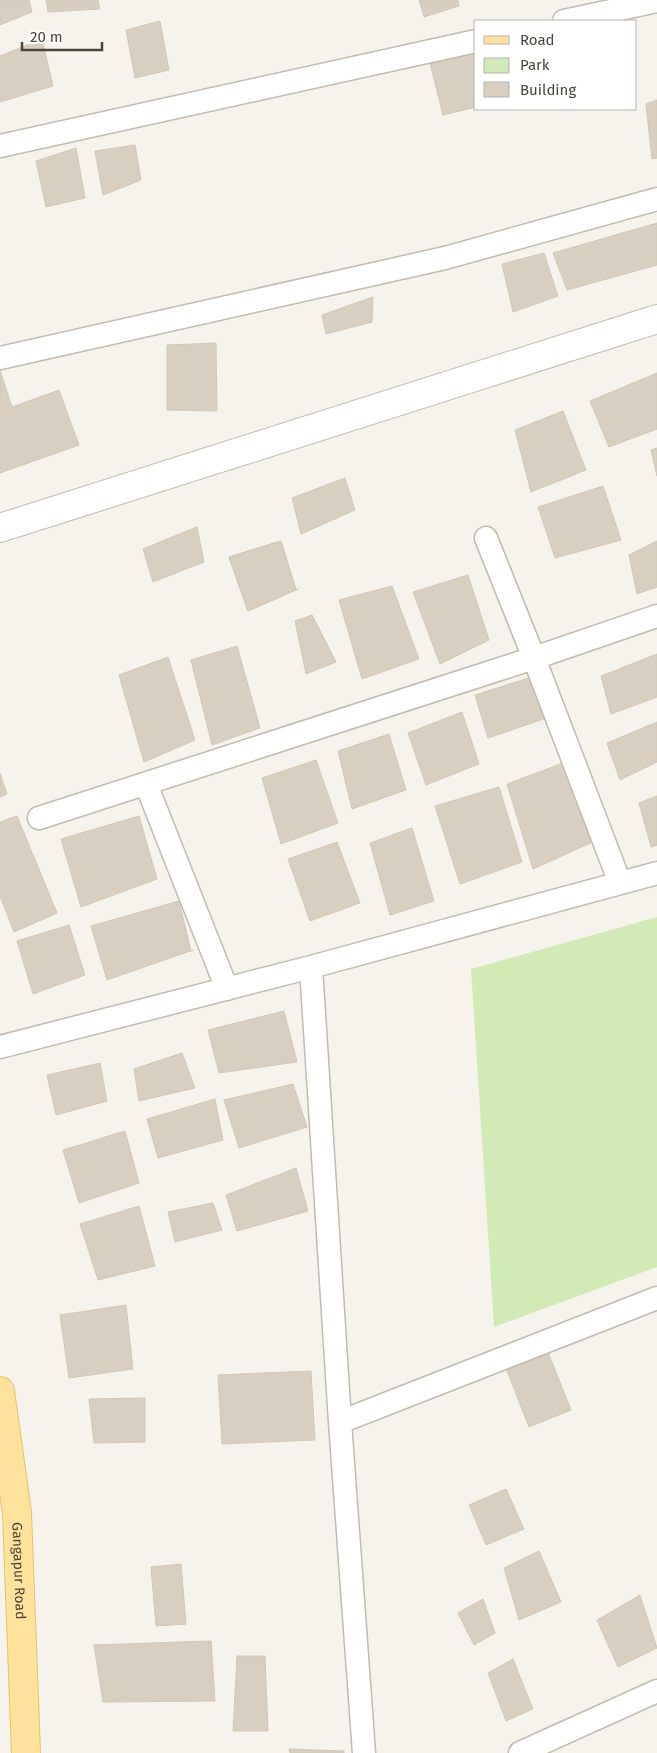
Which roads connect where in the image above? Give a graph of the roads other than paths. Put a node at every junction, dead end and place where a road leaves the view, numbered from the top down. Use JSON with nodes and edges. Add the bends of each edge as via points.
{"nodes":[{"id":1,"x":657,"y":1,"type":"edge"},
{"id":2,"x":569,"y":20,"type":"edge"},
{"id":3,"x":474,"y":41,"type":"edge"},
{"id":4,"x":0,"y":146,"type":"edge"},
{"id":5,"x":657,"y":199,"type":"edge"},
{"id":6,"x":656,"y":323,"type":"edge"},
{"id":7,"x":0,"y":358,"type":"edge"},
{"id":8,"x":0,"y":528,"type":"edge"},
{"id":9,"x":486,"y":538,"type":"dead end"},
{"id":10,"x":657,"y":616,"type":"edge"},
{"id":11,"x":534,"y":658,"type":"junction"},
{"id":12,"x":146,"y":784,"type":"junction"},
{"id":13,"x":39,"y":818,"type":"dead end"},
{"id":14,"x":657,"y":873,"type":"edge"},
{"id":15,"x":620,"y":883,"type":"junction"},
{"id":16,"x":311,"y":967,"type":"junction"},
{"id":17,"x":227,"y":989,"type":"junction"},
{"id":18,"x":0,"y":1047,"type":"edge"},
{"id":19,"x":657,"y":1298,"type":"edge"},
{"id":20,"x":0,"y":1391,"type":"edge"},
{"id":21,"x":340,"y":1422,"type":"junction"},
{"id":22,"x":657,"y":1691,"type":"edge"},
{"id":23,"x":26,"y":1753,"type":"edge"},
{"id":24,"x":364,"y":1753,"type":"edge"},
{"id":25,"x":520,"y":1753,"type":"edge"}],
"edges":[{"from":1,"to":2,"type":"street"},
{"from":3,"to":4,"type":"street"},
{"from":5,"to":7,"type":"street","via":[[445,258]]},
{"from":6,"to":8,"type":"street"},
{"from":9,"to":11,"type":"street"},
{"from":10,"to":11,"type":"street"},
{"from":11,"to":12,"type":"street"},
{"from":11,"to":15,"type":"street"},
{"from":12,"to":13,"type":"street"},
{"from":12,"to":17,"type":"street"},
{"from":14,"to":15,"type":"street"},
{"from":15,"to":16,"type":"street"},
{"from":16,"to":17,"type":"street"},
{"from":16,"to":21,"type":"street"},
{"from":17,"to":18,"type":"street"},
{"from":19,"to":21,"type":"street"},
{"from":20,"to":23,"type":"main road","name":"Gangapur Road","via":[[17,1513]]},
{"from":21,"to":24,"type":"street"},
{"from":22,"to":25,"type":"street"}]}
